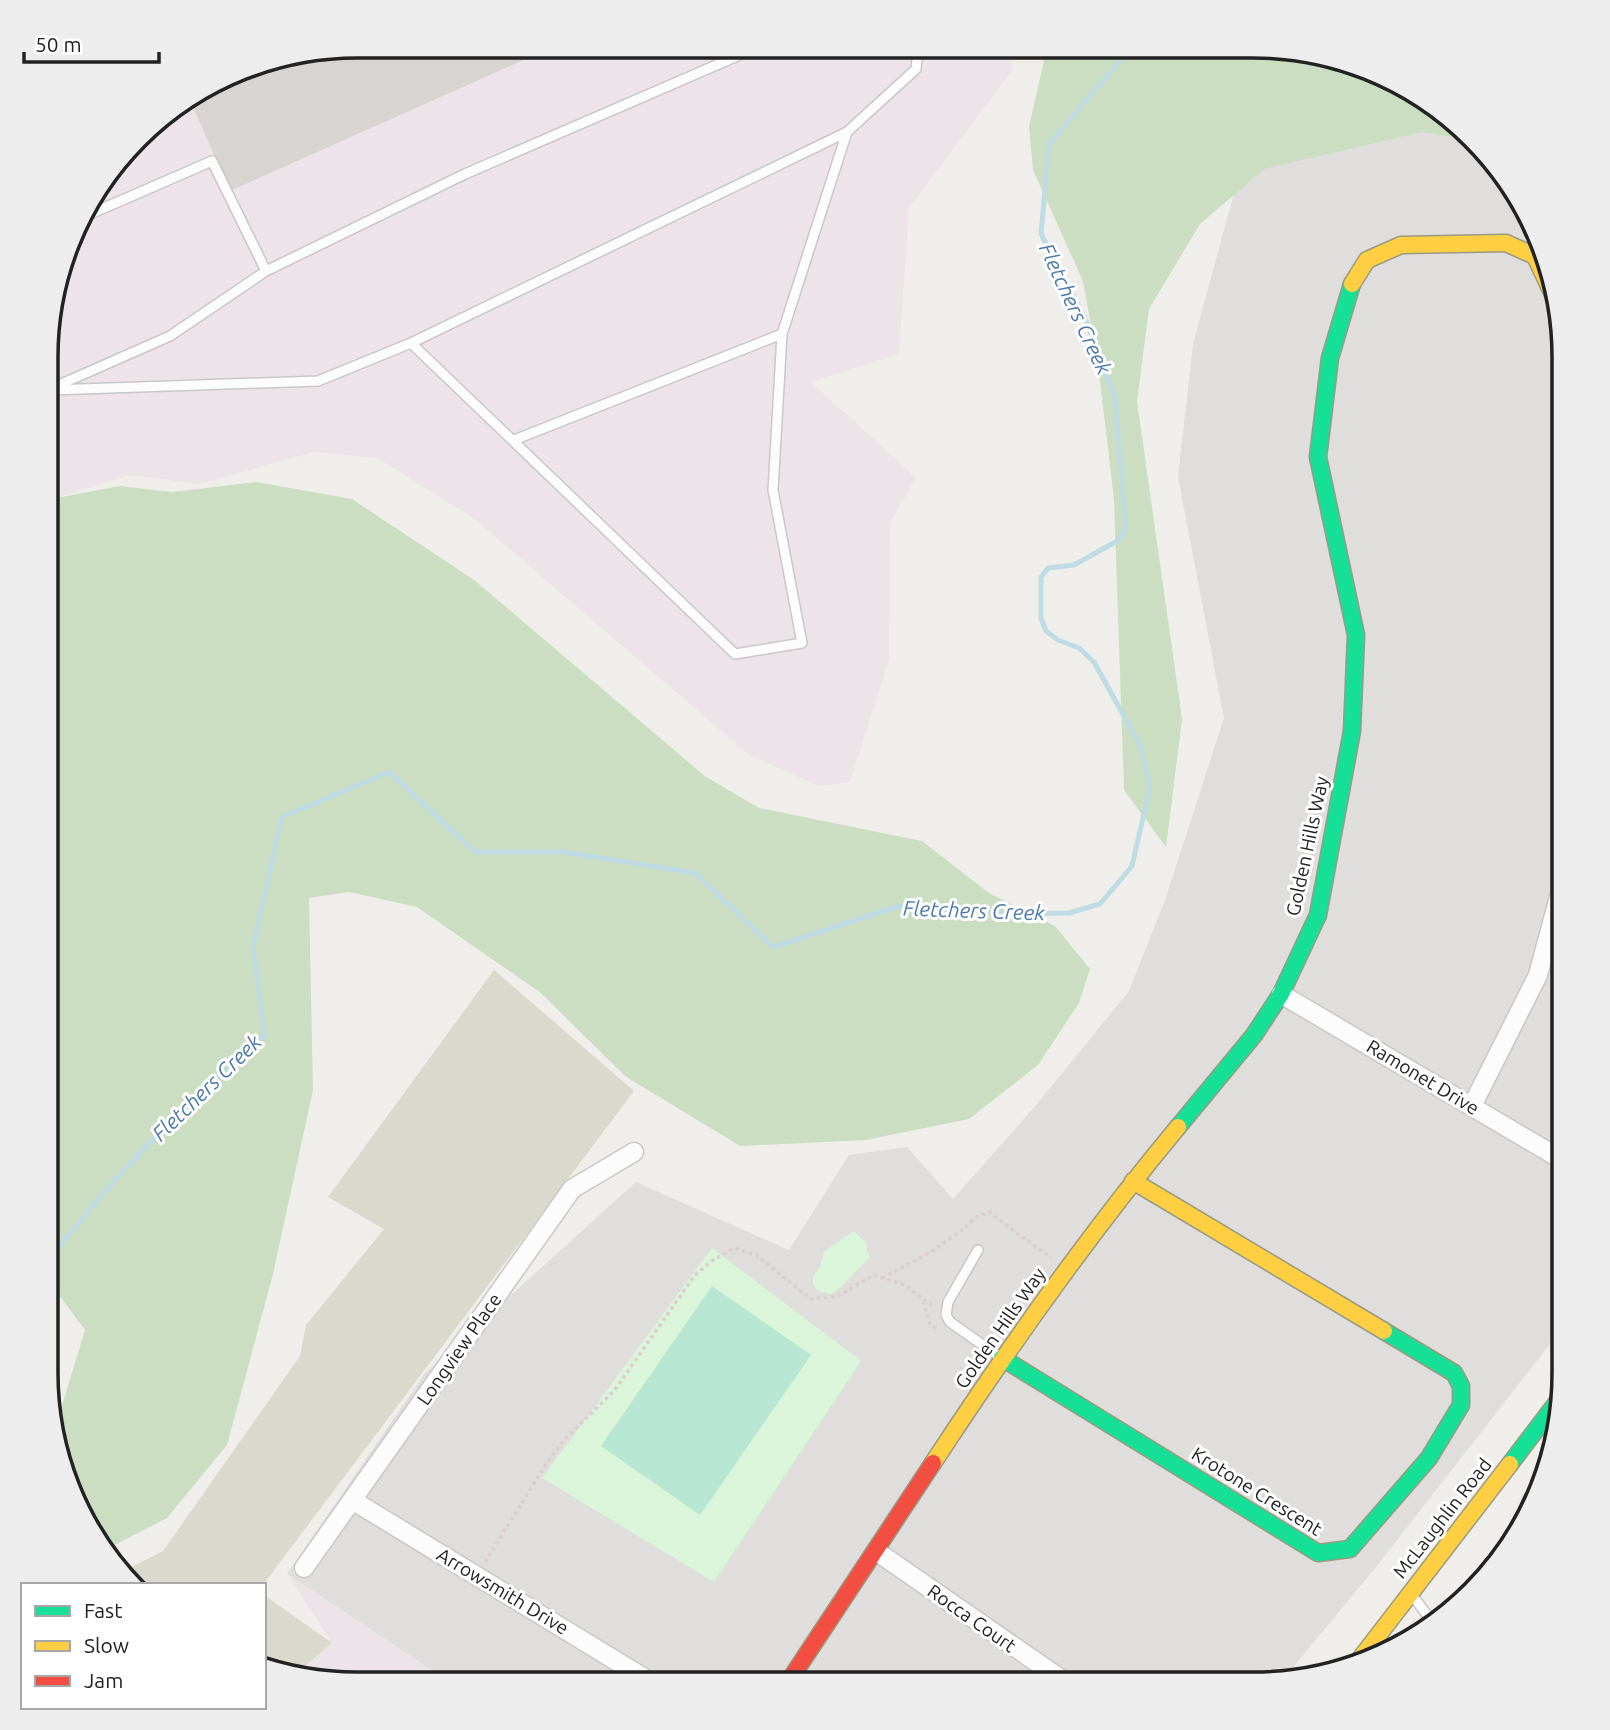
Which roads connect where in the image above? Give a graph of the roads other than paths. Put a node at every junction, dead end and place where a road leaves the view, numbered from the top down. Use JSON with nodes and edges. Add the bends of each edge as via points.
{"nodes":[{"id":1,"x":733,"y":58,"type":"edge"},
{"id":2,"x":917,"y":58,"type":"edge"},
{"id":3,"x":847,"y":132,"type":"junction"},
{"id":4,"x":96,"y":212,"type":"edge"},
{"id":5,"x":1534,"y":256,"type":"edge"},
{"id":6,"x":266,"y":271,"type":"junction"},
{"id":7,"x":782,"y":334,"type":"junction"},
{"id":8,"x":411,"y":343,"type":"junction"},
{"id":9,"x":58,"y":386,"type":"edge"},
{"id":10,"x":58,"y":389,"type":"edge"},
{"id":11,"x":514,"y":440,"type":"junction"},
{"id":12,"x":1552,"y":923,"type":"edge"},
{"id":13,"x":1281,"y":994,"type":"junction"},
{"id":14,"x":1472,"y":1106,"type":"junction"},
{"id":15,"x":634,"y":1152,"type":"dead end"},
{"id":16,"x":1552,"y":1154,"type":"edge"},
{"id":17,"x":1133,"y":1181,"type":"junction"},
{"id":18,"x":978,"y":1250,"type":"dead end"},
{"id":19,"x":1002,"y":1358,"type":"junction"},
{"id":20,"x":1550,"y":1411,"type":"edge"},
{"id":21,"x":352,"y":1500,"type":"junction"},
{"id":22,"x":876,"y":1551,"type":"junction"},
{"id":23,"x":304,"y":1568,"type":"dead end"},
{"id":24,"x":1410,"y":1592,"type":"junction"},
{"id":25,"x":1428,"y":1616,"type":"edge"},
{"id":26,"x":1367,"y":1649,"type":"edge"},
{"id":27,"x":635,"y":1672,"type":"edge"},
{"id":28,"x":795,"y":1672,"type":"edge"},
{"id":29,"x":1051,"y":1672,"type":"edge"}],
"edges":[{"from":1,"to":6,"type":"lane","via":[[465,174]]},
{"from":2,"to":3,"type":"lane","via":[[916,69]]},
{"from":3,"to":7,"type":"lane"},
{"from":3,"to":8,"type":"lane"},
{"from":4,"to":6,"type":"lane","via":[[212,160]]},
{"from":5,"to":13,"type":"street","name":"Golden Hills Way","via":[[1506,243],[1401,245],[1367,260],[1353,281],[1330,358],[1318,457],[1356,635],[1352,731],[1318,915]]},
{"from":6,"to":9,"type":"lane","via":[[170,336]]},
{"from":7,"to":11,"type":"lane"},
{"from":7,"to":11,"type":"lane","via":[[773,490],[802,643],[735,654]]},
{"from":8,"to":10,"type":"lane","via":[[318,382]]},
{"from":8,"to":11,"type":"lane"},
{"from":12,"to":14,"type":"street","via":[[1538,975]]},
{"from":13,"to":14,"type":"street","name":"Ramonet Drive"},
{"from":13,"to":17,"type":"street","name":"Golden Hills Way","via":[[1254,1035]]},
{"from":14,"to":16,"type":"street","name":"Ramonet Drive"},
{"from":15,"to":21,"type":"street","name":"Longview Place","via":[[572,1189]]},
{"from":17,"to":19,"type":"street","name":"Golden Hills Way"},
{"from":17,"to":19,"type":"street","name":"Krotone Crescent","via":[[1454,1373],[1461,1386],[1461,1405],[1429,1458],[1350,1549],[1318,1553]]},
{"from":18,"to":19,"type":"lane","via":[[948,1303],[946,1315]]},
{"from":19,"to":22,"type":"street","name":"Golden Hills Way"},
{"from":20,"to":24,"type":"street","name":"McLaughlin Road"},
{"from":21,"to":23,"type":"street","name":"Longview Place"},
{"from":21,"to":27,"type":"street","name":"Arrowsmith Drive"},
{"from":22,"to":28,"type":"street","name":"Golden Hills Way"},
{"from":22,"to":29,"type":"street","name":"Rocca Court"},
{"from":24,"to":25,"type":"lane"},
{"from":24,"to":26,"type":"street","name":"McLaughlin Road"}]}
